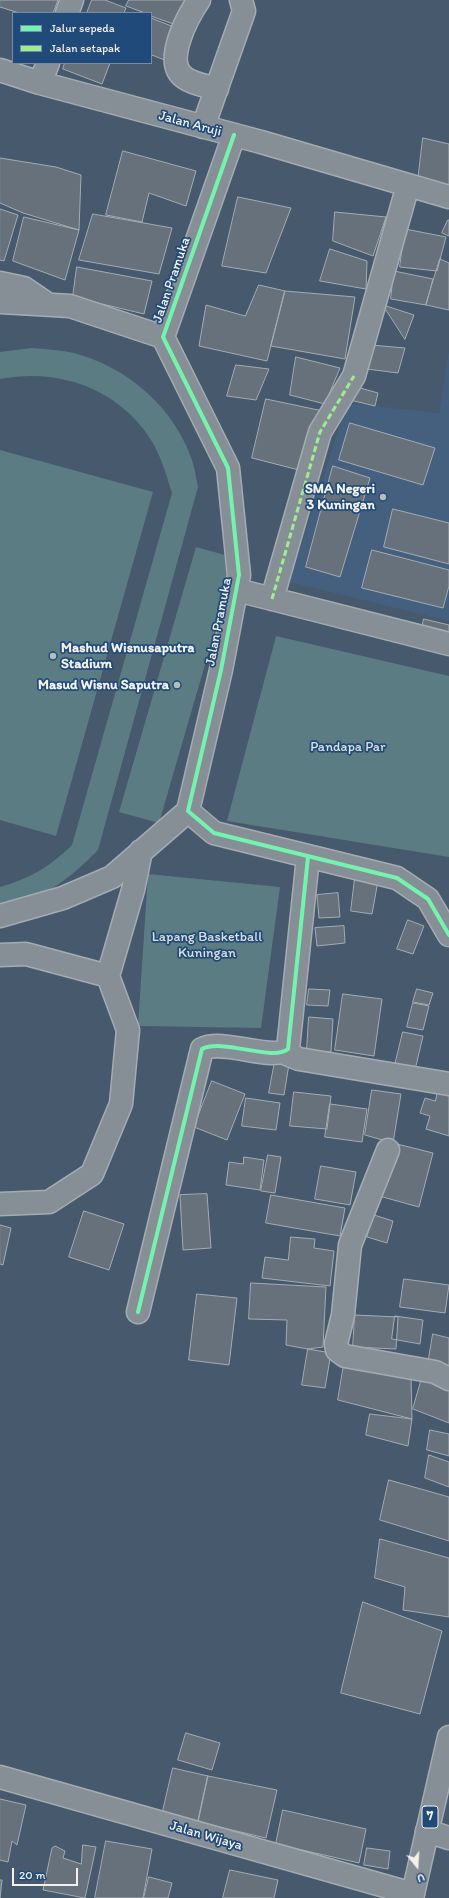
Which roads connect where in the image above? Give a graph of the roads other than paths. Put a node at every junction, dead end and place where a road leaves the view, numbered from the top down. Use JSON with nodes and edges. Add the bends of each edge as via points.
{"nodes":[{"id":1,"x":72,"y":0,"type":"edge"},
{"id":2,"x":199,"y":0,"type":"edge"},
{"id":3,"x":241,"y":0,"type":"edge"},
{"id":4,"x":67,"y":12,"type":"edge"},
{"id":5,"x":48,"y":64,"type":"edge"},
{"id":6,"x":0,"y":70,"type":"edge"},
{"id":7,"x":40,"y":83,"type":"junction"},
{"id":8,"x":217,"y":89,"type":"junction"},
{"id":9,"x":202,"y":127,"type":"junction"},
{"id":10,"x":234,"y":136,"type":"junction"},
{"id":11,"x":408,"y":185,"type":"junction"},
{"id":12,"x":449,"y":197,"type":"edge"},
{"id":13,"x":0,"y":283,"type":"edge"},
{"id":14,"x":0,"y":302,"type":"edge"},
{"id":15,"x":49,"y":305,"type":"junction"},
{"id":16,"x":163,"y":337,"type":"junction"},
{"id":17,"x":237,"y":590,"type":"junction"},
{"id":18,"x":272,"y":599,"type":"junction"},
{"id":19,"x":449,"y":644,"type":"edge"},
{"id":20,"x":188,"y":811,"type":"junction"},
{"id":21,"x":141,"y":851,"type":"junction"},
{"id":22,"x":308,"y":856,"type":"junction"},
{"id":23,"x":0,"y":916,"type":"edge"},
{"id":24,"x":449,"y":935,"type":"edge"},
{"id":25,"x":0,"y":955,"type":"edge"},
{"id":26,"x":108,"y":976,"type":"junction"},
{"id":27,"x":282,"y":1052,"type":"junction"},
{"id":28,"x":449,"y":1084,"type":"edge"},
{"id":29,"x":388,"y":1150,"type":"dead end"},
{"id":30,"x":0,"y":1204,"type":"edge"},
{"id":31,"x":138,"y":1312,"type":"dead end"},
{"id":32,"x":449,"y":1379,"type":"edge"},
{"id":33,"x":449,"y":1737,"type":"edge"},
{"id":34,"x":0,"y":1777,"type":"edge"},
{"id":35,"x":427,"y":1831,"type":"junction"},
{"id":36,"x":449,"y":1838,"type":"edge"},
{"id":37,"x":412,"y":1896,"type":"edge"}],
"edges":[{"from":1,"to":4,"type":"street"},
{"from":2,"to":8,"type":"street","via":[[189,15],[177,44],[177,68],[184,78]]},
{"from":3,"to":8,"type":"street","via":[[244,11]]},
{"from":5,"to":7,"type":"street"},
{"from":6,"to":7,"type":"street","name":"Jalan Aruji"},
{"from":7,"to":9,"type":"street","name":"Jalan Aruji"},
{"from":8,"to":9,"type":"street"},
{"from":9,"to":10,"type":"street","name":"Jalan Aruji"},
{"from":10,"to":11,"type":"street","name":"Jalan Aruji"},
{"from":10,"to":16,"type":"street","name":"Jalan Pramuka"},
{"from":11,"to":12,"type":"street","name":"Jalan Aruji"},
{"from":11,"to":18,"type":"street","via":[[354,376],[320,432]]},
{"from":13,"to":15,"type":"street","via":[[24,288]]},
{"from":14,"to":15,"type":"street"},
{"from":15,"to":16,"type":"street","via":[[70,306]]},
{"from":16,"to":17,"type":"street","name":"Jalan Pramuka","via":[[228,468],[240,575]]},
{"from":17,"to":18,"type":"street"},
{"from":17,"to":20,"type":"street","name":"Jalan Pramuka"},
{"from":18,"to":19,"type":"street"},
{"from":20,"to":21,"type":"street"},
{"from":20,"to":22,"type":"street","via":[[214,834]]},
{"from":21,"to":23,"type":"street","via":[[112,877],[63,898]]},
{"from":21,"to":26,"type":"street","via":[[133,890]]},
{"from":22,"to":24,"type":"street","via":[[397,878],[428,899]]},
{"from":22,"to":27,"type":"street","via":[[288,1049]]},
{"from":25,"to":26,"type":"street","via":[[26,954]]},
{"from":26,"to":30,"type":"street","via":[[128,1030],[121,1104],[92,1174],[49,1202]]},
{"from":27,"to":28,"type":"street","via":[[299,1059]]},
{"from":27,"to":31,"type":"street","via":[[214,1045],[202,1049]]},
{"from":29,"to":32,"type":"street","via":[[350,1246],[337,1350],[345,1356],[435,1372]]},
{"from":33,"to":35,"type":"street","number":"7"},
{"from":34,"to":37,"type":"street","name":"Jalan Wijaya"},
{"from":35,"to":36,"type":"street"},
{"from":35,"to":37,"type":"street","number":"7"}]}
